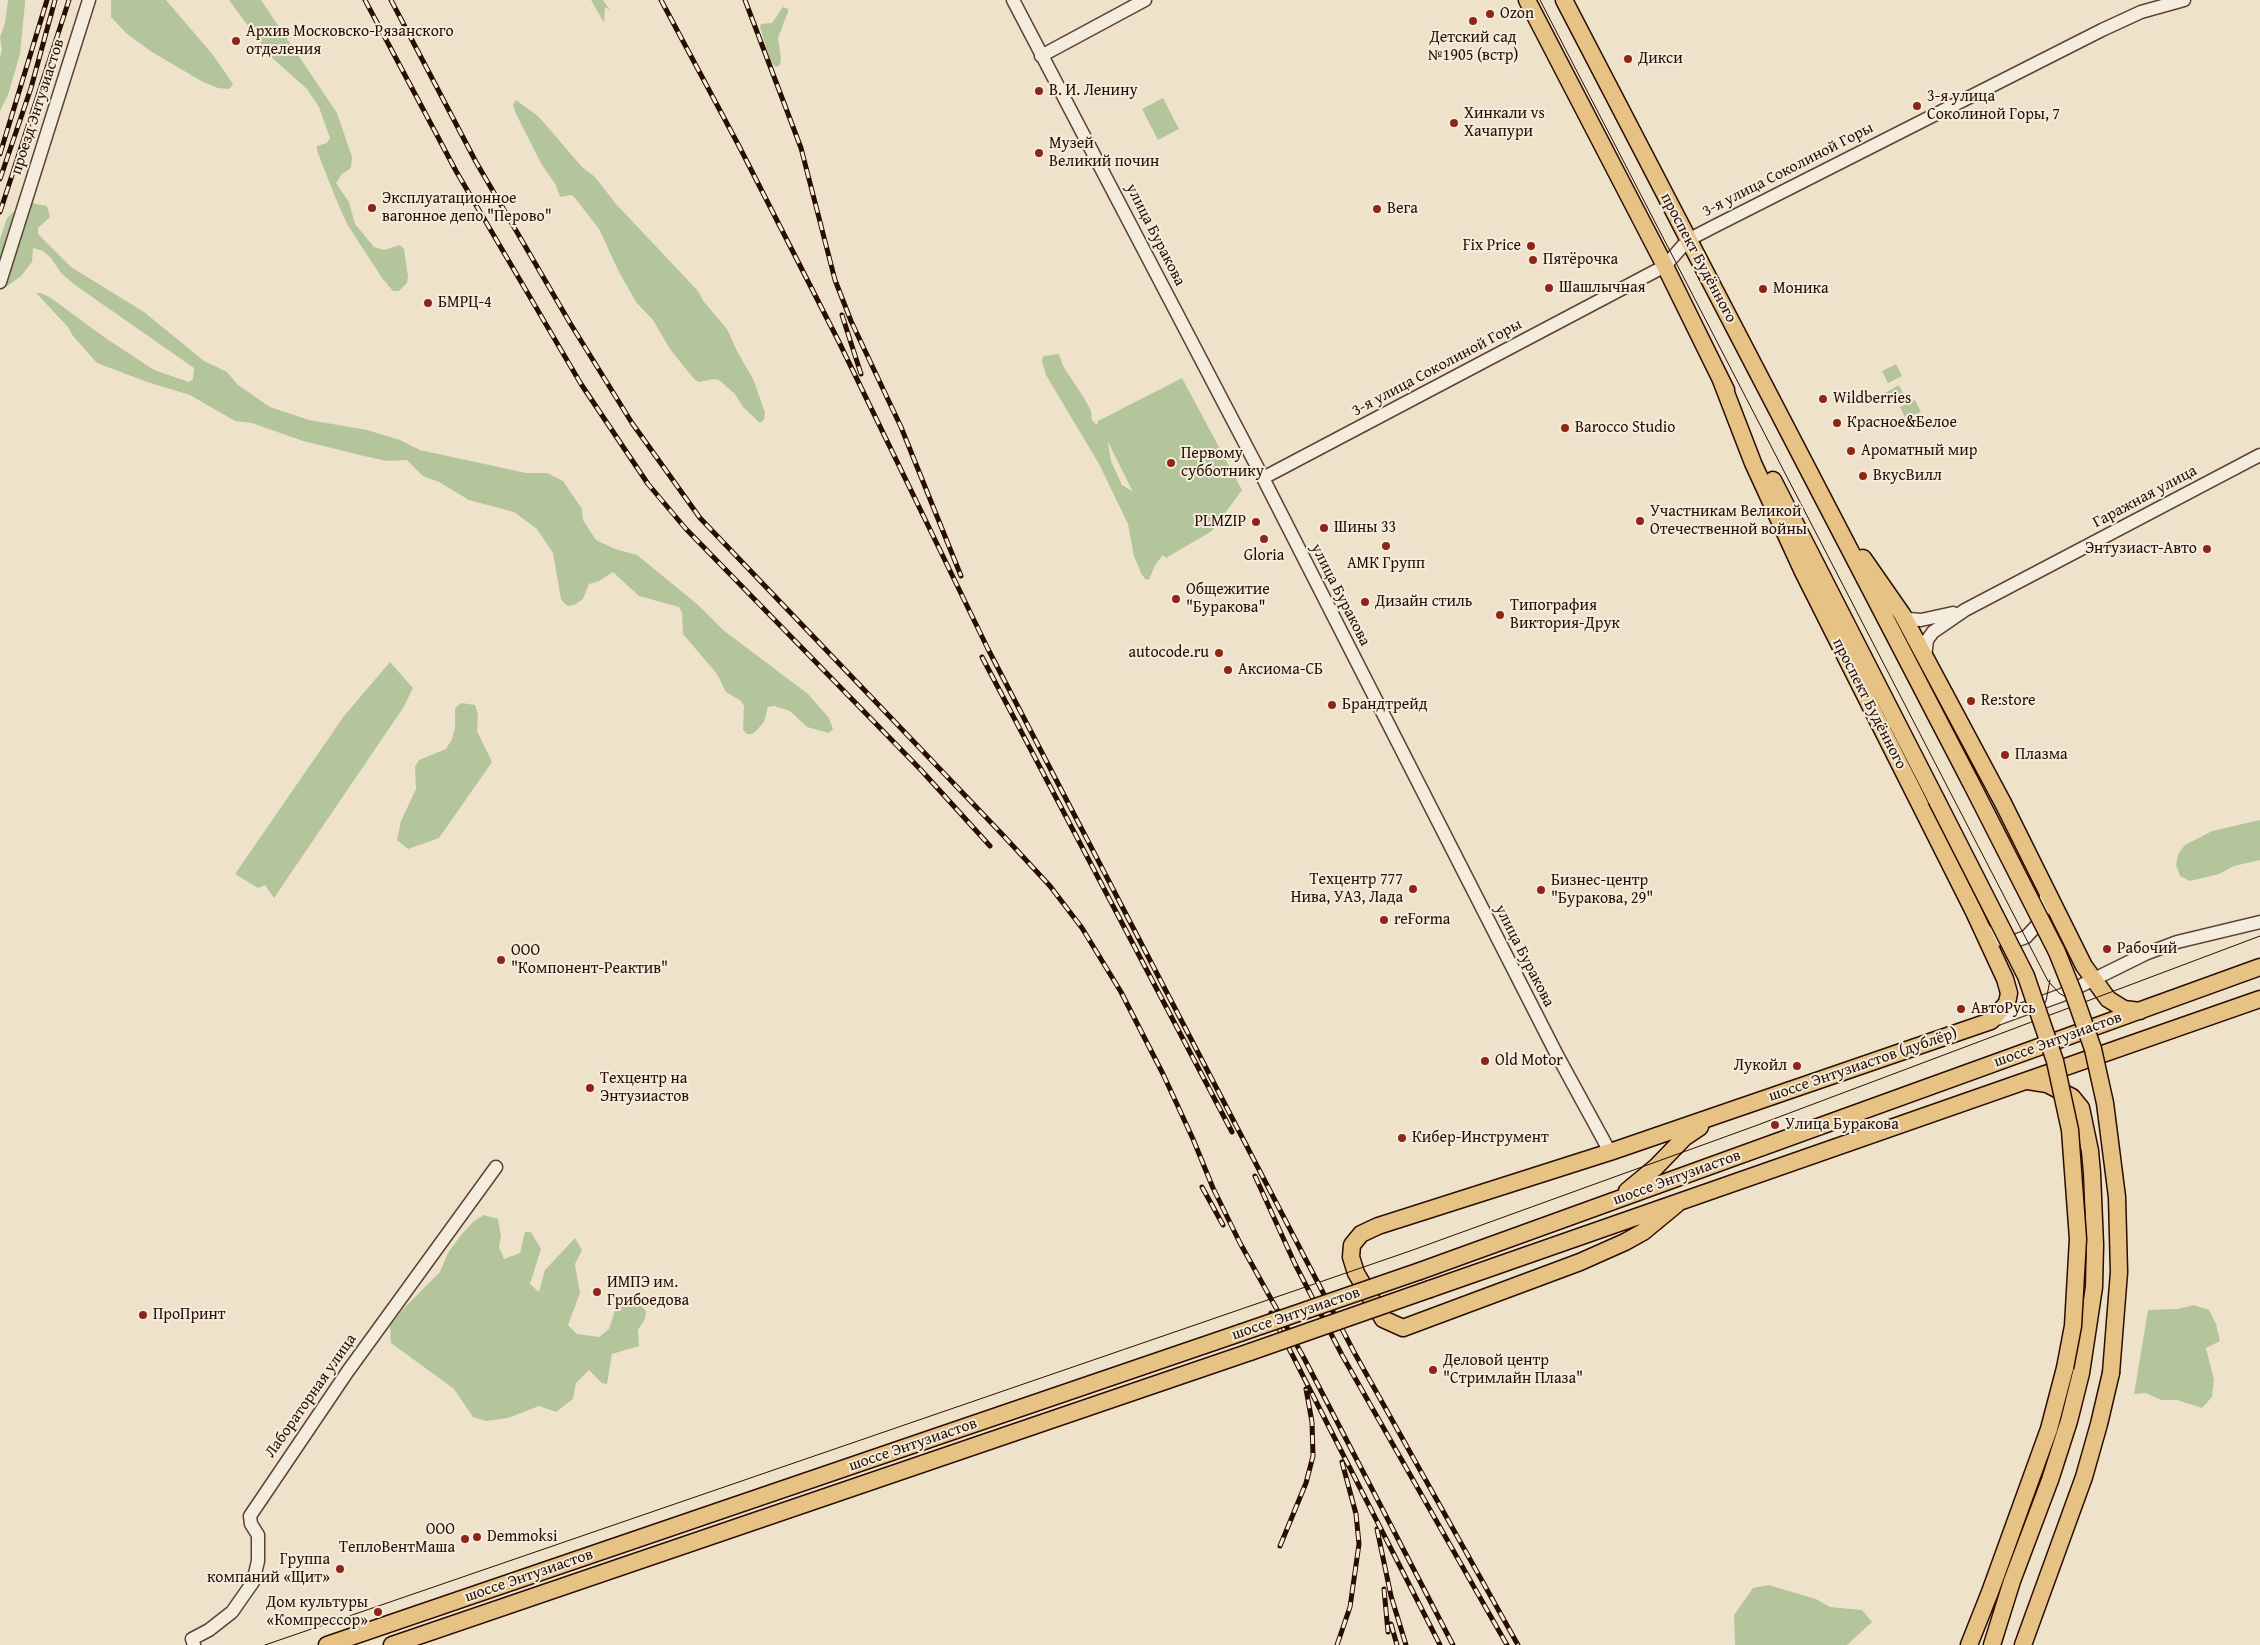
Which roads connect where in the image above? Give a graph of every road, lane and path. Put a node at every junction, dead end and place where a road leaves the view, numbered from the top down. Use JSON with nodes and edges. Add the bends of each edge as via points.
{"nodes":[{"id":1,"x":89,"y":0,"type":"edge"},
{"id":2,"x":1013,"y":0,"type":"edge"},
{"id":3,"x":1145,"y":0,"type":"edge"},
{"id":4,"x":1526,"y":0,"type":"edge"},
{"id":5,"x":1564,"y":0,"type":"edge"},
{"id":6,"x":2184,"y":0,"type":"edge"},
{"id":7,"x":1041,"y":56,"type":"junction"},
{"id":8,"x":1688,"y":240,"type":"junction"},
{"id":9,"x":4,"y":252,"type":"edge"},
{"id":10,"x":1665,"y":266,"type":"junction"},
{"id":11,"x":0,"y":282,"type":"edge"},
{"id":12,"x":1721,"y":380,"type":"junction"},
{"id":13,"x":2260,"y":455,"type":"edge"},
{"id":14,"x":1263,"y":478,"type":"junction"},
{"id":15,"x":1879,"y":592,"type":"junction"},
{"id":16,"x":1965,"y":610,"type":"junction"},
{"id":17,"x":1902,"y":614,"type":"junction"},
{"id":18,"x":1924,"y":658,"type":"junction"},
{"id":19,"x":2048,"y":892,"type":"junction"},
{"id":20,"x":2260,"y":922,"type":"edge"},
{"id":21,"x":1980,"y":925,"type":"junction"},
{"id":22,"x":2260,"y":967,"type":"edge"},
{"id":23,"x":2093,"y":980,"type":"junction"},
{"id":24,"x":2260,"y":999,"type":"edge"},
{"id":25,"x":2140,"y":1011,"type":"junction"},
{"id":26,"x":1991,"y":1021,"type":"junction"},
{"id":27,"x":2026,"y":1081,"type":"junction"},
{"id":28,"x":1718,"y":1115,"type":"junction"},
{"id":29,"x":1610,"y":1152,"type":"junction"},
{"id":30,"x":496,"y":1167,"type":"dead end"},
{"id":31,"x":1603,"y":1204,"type":"junction"},
{"id":32,"x":1677,"y":1204,"type":"junction"},
{"id":33,"x":2050,"y":1480,"type":"junction"},
{"id":34,"x":1990,"y":1592,"type":"junction"},
{"id":35,"x":194,"y":1645,"type":"edge"},
{"id":36,"x":326,"y":1645,"type":"edge"},
{"id":37,"x":392,"y":1645,"type":"edge"},
{"id":38,"x":1969,"y":1645,"type":"edge"},
{"id":39,"x":1992,"y":1645,"type":"edge"},
{"id":40,"x":2023,"y":1645,"type":"edge"}],
"edges":[{"from":1,"to":9,"type":"street","name":"проезд Энтузиастов"},
{"from":2,"to":7,"type":"street","name":"улица Буракова"},
{"from":3,"to":7,"type":"street"},
{"from":4,"to":10,"type":"main road","name":"проспект Будённого"},
{"from":5,"to":8,"type":"main road","name":"проспект Будённого"},
{"from":6,"to":8,"type":"street","name":"3-я улица Соколиной Горы","via":[[2141,12],[2102,30]]},
{"from":7,"to":14,"type":"street","name":"улица Буракова"},
{"from":8,"to":10,"type":"street","name":"3-я улица Соколиной Горы"},
{"from":8,"to":15,"type":"main road","name":"проспект Будённого","via":[[1832,515]]},
{"from":9,"to":11,"type":"street","name":"проезд Энтузиастов"},
{"from":10,"to":12,"type":"main road","name":"проспект Будённого"},
{"from":10,"to":14,"type":"street","name":"3-я улица Соколиной Горы"},
{"from":12,"to":21,"type":"main road","name":"проспект Будённого","via":[[1753,463],[1803,572]]},
{"from":12,"to":34,"type":"main road","name":"проспект Будённого","bridge":true,"via":[[2026,976],[2055,1061],[2070,1130],[2078,1239],[2073,1326],[2049,1429]]},
{"from":13,"to":16,"type":"street","name":"Гаражная улица"},
{"from":14,"to":29,"type":"street","name":"улица Буракова","via":[[1549,1040]]},
{"from":15,"to":17,"type":"main road","name":"проспект Будённого"},
{"from":15,"to":40,"type":"main road","name":"проспект Будённого","bridge":true,"via":[[2057,952],[2093,1049],[2105,1103],[2117,1197],[2119,1272],[2111,1373],[2084,1477]]},
{"from":16,"to":17,"type":"street","name":"Гаражная улица","via":[[1927,620],[1910,619]]},
{"from":16,"to":18,"type":"street","name":"Гаражная улица","via":[[1933,632],[1927,640]]},
{"from":17,"to":18,"type":"main road","name":"проспект Будённого"},
{"from":18,"to":19,"type":"main road","name":"проспект Будённого"},
{"from":19,"to":21,"type":"street","via":[[2041,921],[2026,937],[2015,941],[2002,940]]},
{"from":19,"to":23,"type":"main road","name":"проспект Будённого"},
{"from":20,"to":23,"type":"street","name":"шоссе Энтузиастов (дублёр)","via":[[2177,942]]},
{"from":21,"to":26,"type":"main road","name":"проспект Будённого","via":[[2005,979],[2008,993],[2007,1003]]},
{"from":22,"to":25,"type":"main road","name":"шоссе Энтузиастов"},
{"from":23,"to":25,"type":"main road","name":"проспект Будённого","via":[[2108,999],[2124,1009]]},
{"from":23,"to":26,"type":"street","name":"шоссе Энтузиастов (дублёр)"},
{"from":24,"to":27,"type":"main road","name":"шоссе Энтузиастов"},
{"from":25,"to":31,"type":"main road","name":"шоссе Энтузиастов"},
{"from":26,"to":28,"type":"main road","name":"шоссе Энтузиастов (дублёр)"},
{"from":27,"to":32,"type":"main road","name":"шоссе Энтузиастов"},
{"from":27,"to":33,"type":"main road","via":[[2047,1084],[2072,1097],[2081,1108],[2090,1151],[2094,1214],[2094,1288],[2089,1330],[2081,1373]]},
{"from":28,"to":29,"type":"main road"},
{"from":28,"to":31,"type":"main road","via":[[1684,1137],[1636,1186]]},
{"from":29,"to":32,"type":"main road","via":[[1361,1234],[1352,1245],[1350,1257],[1383,1319],[1403,1328],[1580,1262],[1643,1232]]},
{"from":30,"to":35,"type":"street","name":"Лабораторная улица","via":[[342,1379],[250,1516],[258,1535],[258,1561],[253,1582],[232,1612],[192,1639]]},
{"from":31,"to":36,"type":"main road","name":"шоссе Энтузиастов","bridge":true,"via":[[1240,1334]]},
{"from":32,"to":37,"type":"main road","name":"шоссе Энтузиастов","bridge":true},
{"from":33,"to":34,"type":"main road"},
{"from":33,"to":39,"type":"main road"},
{"from":34,"to":38,"type":"main road"}]}
